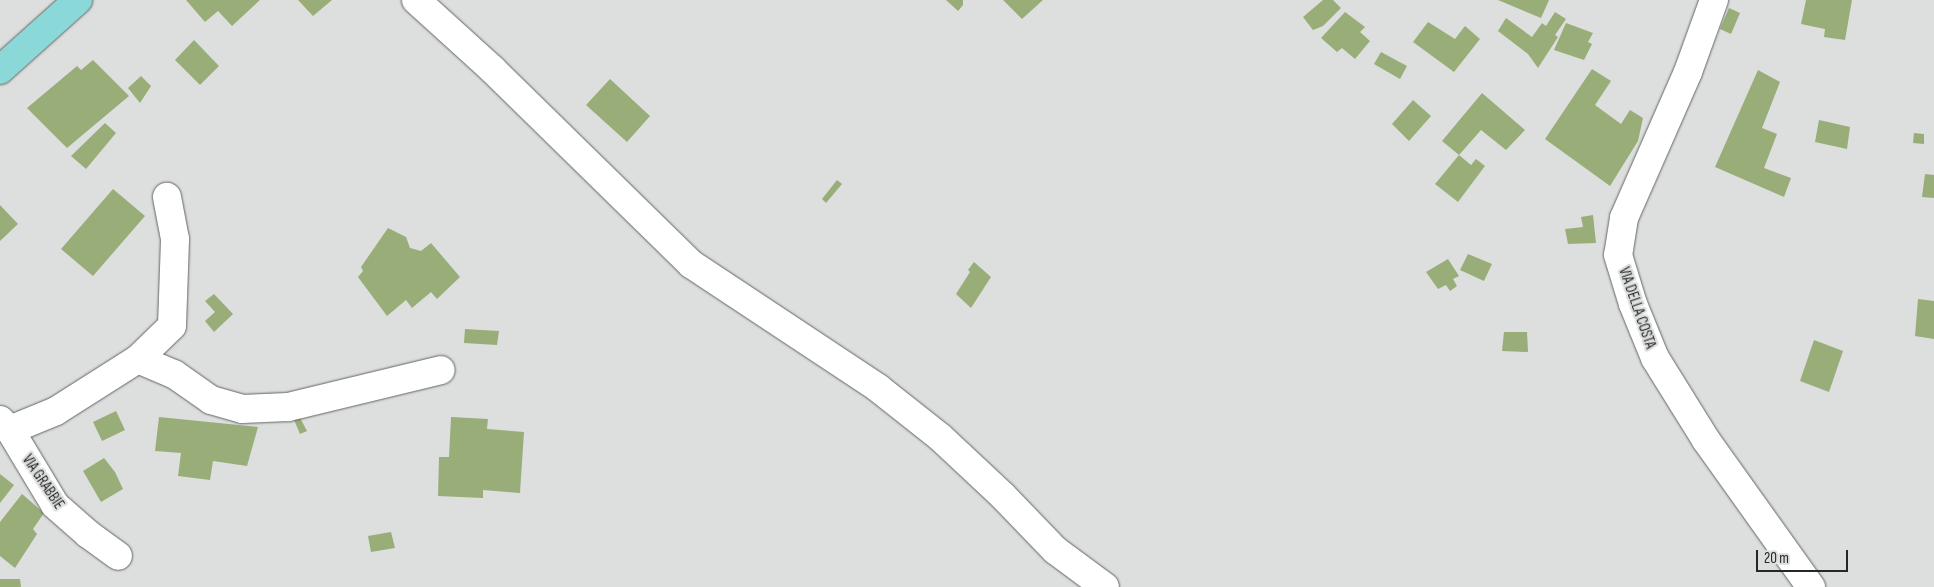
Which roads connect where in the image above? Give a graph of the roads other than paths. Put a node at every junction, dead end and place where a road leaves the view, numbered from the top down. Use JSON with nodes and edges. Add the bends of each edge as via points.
{"nodes":[{"id":1,"x":78,"y":0,"type":"edge"},
{"id":2,"x":416,"y":0,"type":"edge"},
{"id":3,"x":1714,"y":0,"type":"edge"},
{"id":4,"x":0,"y":70,"type":"edge"},
{"id":5,"x":167,"y":198,"type":"dead end"},
{"id":6,"x":138,"y":359,"type":"junction"},
{"id":7,"x":441,"y":370,"type":"dead end"},
{"id":8,"x":5,"y":425,"type":"edge"},
{"id":9,"x":118,"y":556,"type":"dead end"},
{"id":10,"x":1105,"y":587,"type":"edge"},
{"id":11,"x":1811,"y":587,"type":"edge"}],
"edges":[{"from":1,"to":4,"type":"main road"},
{"from":2,"to":10,"type":"street","via":[[499,76],[690,264],[878,388],[940,437],[1055,550]]},
{"from":3,"to":11,"type":"street","name":"VIA DELLA COSTA","via":[[1688,72],[1624,218],[1618,255],[1655,358],[1706,440]]},
{"from":5,"to":6,"type":"street","via":[[175,239],[172,326]]},
{"from":6,"to":7,"type":"street","via":[[174,374],[211,400],[242,408],[288,407]]},
{"from":6,"to":8,"type":"street","via":[[56,411]]},
{"from":8,"to":9,"type":"street","name":"VIA GRABBIE","via":[[55,505]]}]}
